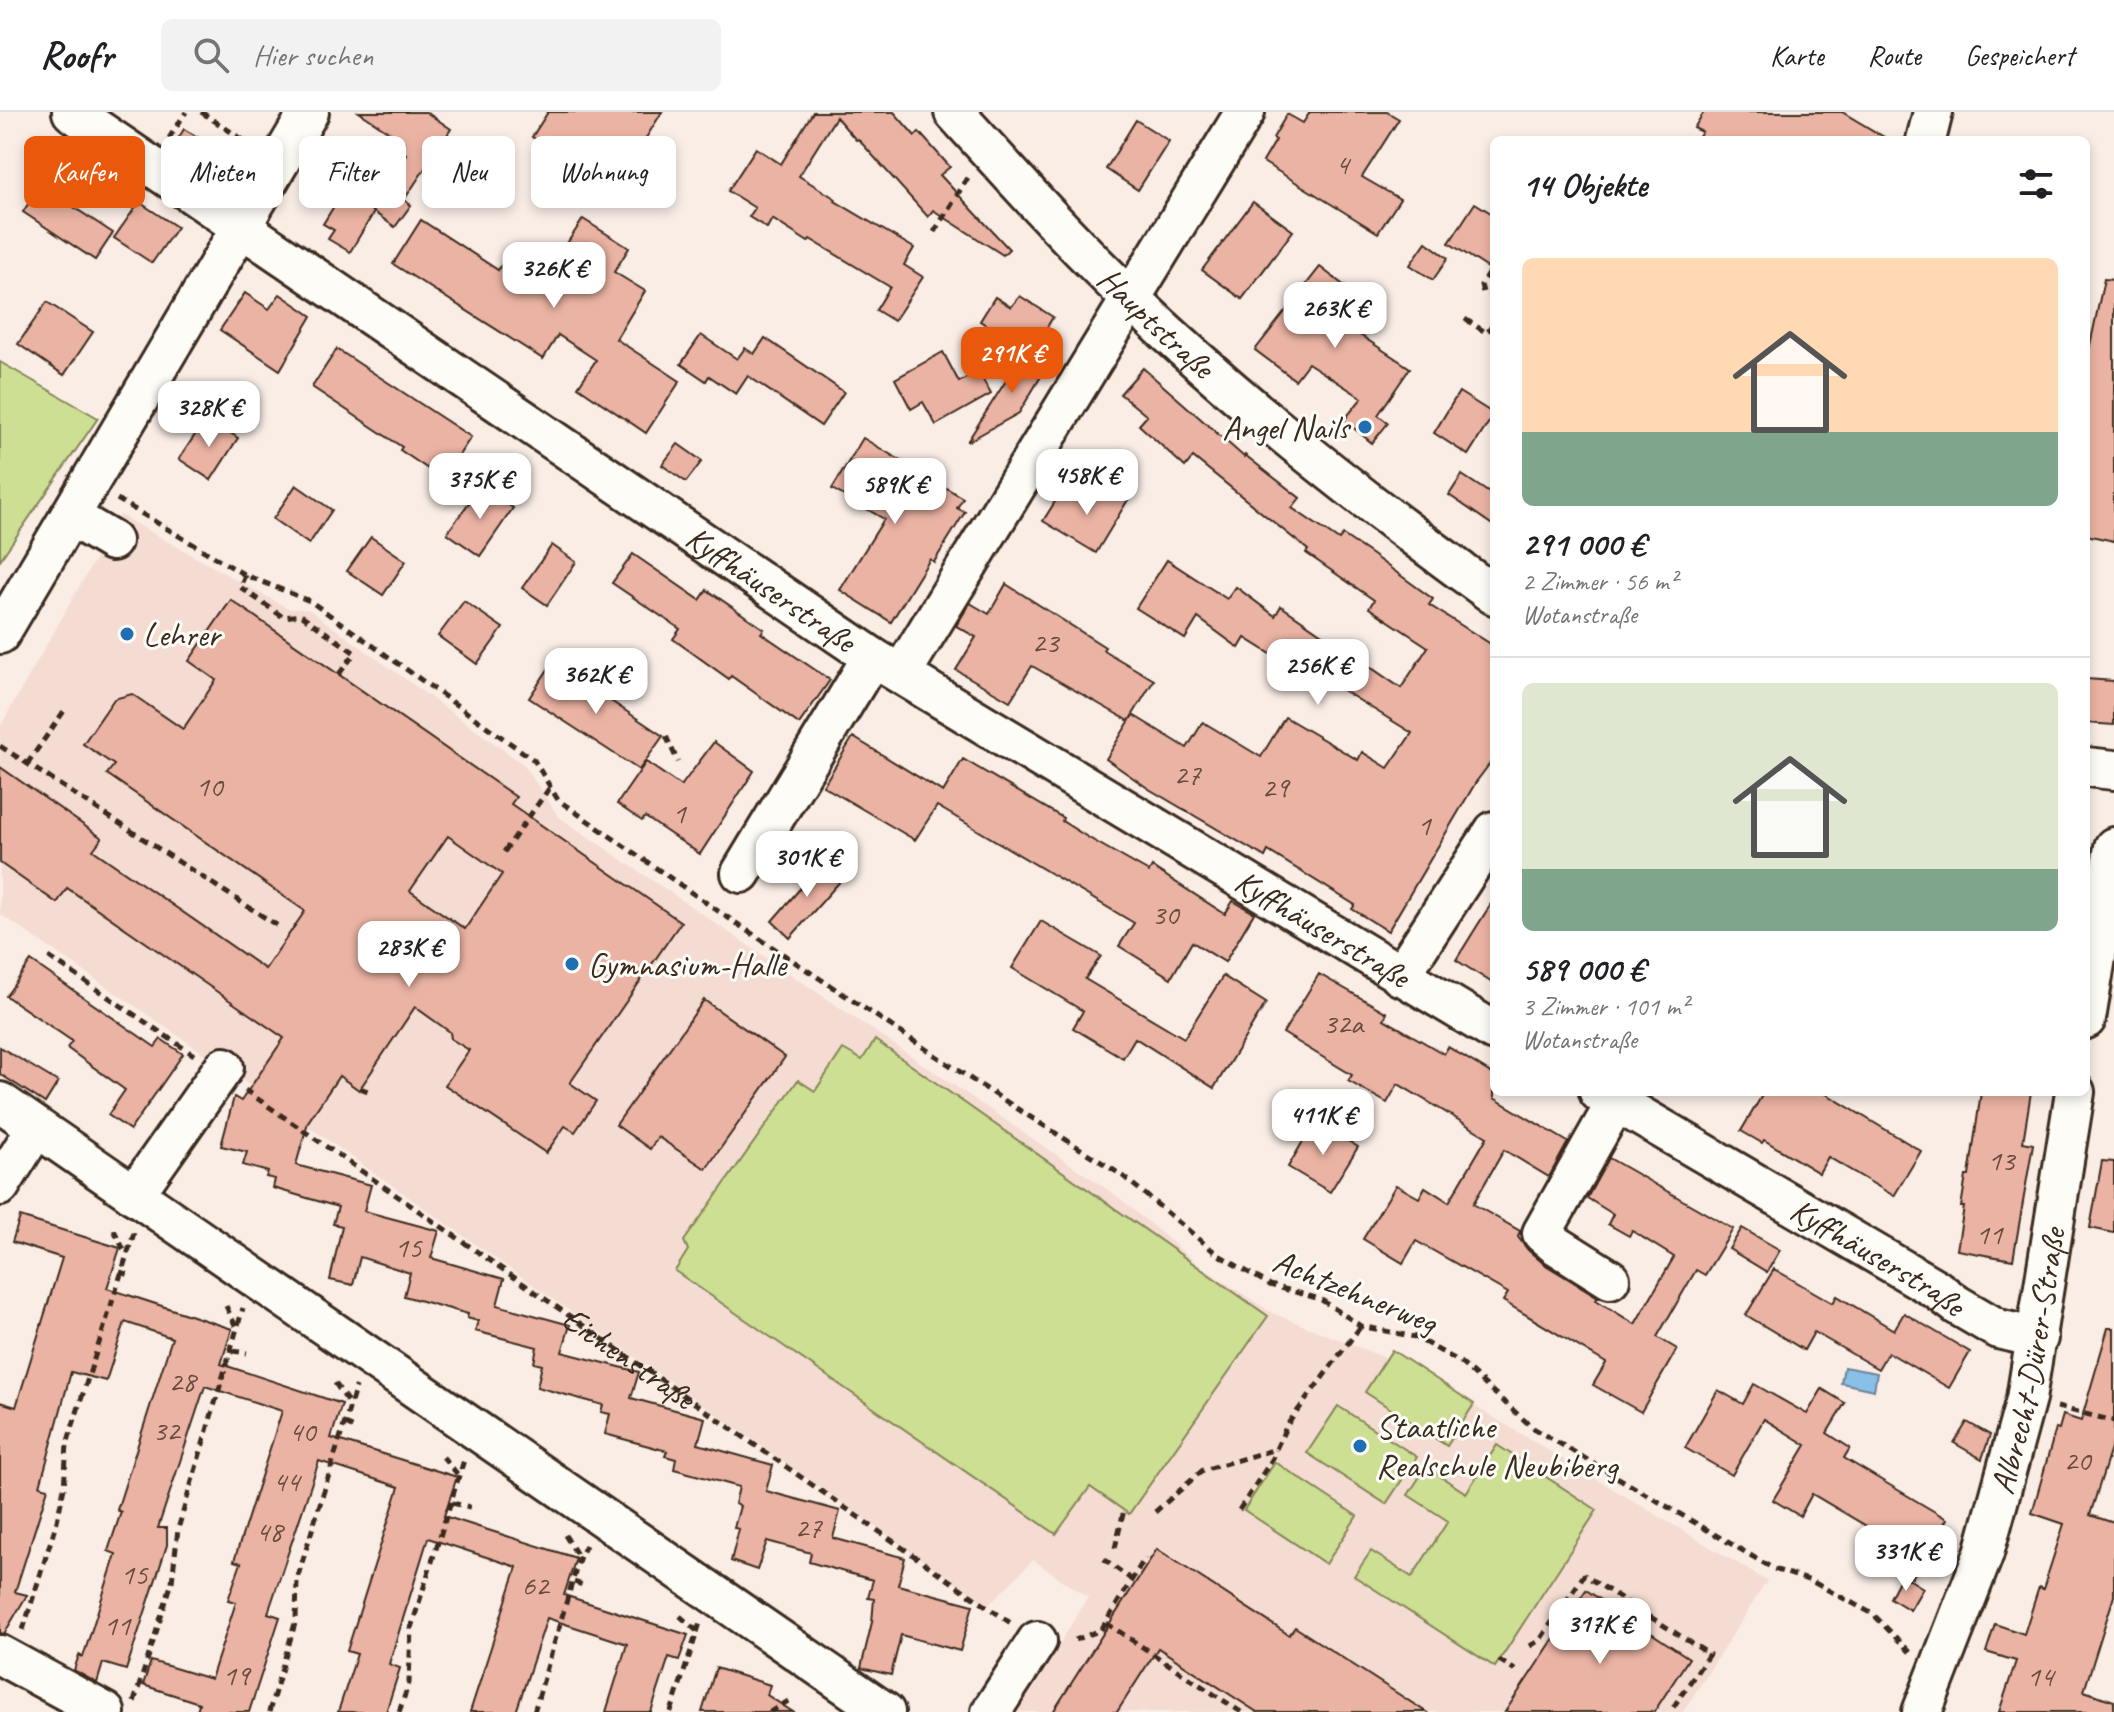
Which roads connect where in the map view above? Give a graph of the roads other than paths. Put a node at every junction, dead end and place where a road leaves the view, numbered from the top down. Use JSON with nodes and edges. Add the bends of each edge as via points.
{"nodes":[{"id":1,"x":72,"y":112,"type":"edge"},
{"id":2,"x":309,"y":112,"type":"edge"},
{"id":3,"x":954,"y":112,"type":"edge"},
{"id":4,"x":1245,"y":112,"type":"edge"},
{"id":5,"x":1933,"y":112,"type":"edge"},
{"id":6,"x":1927,"y":136,"type":"edge"},
{"id":7,"x":242,"y":226,"type":"junction"},
{"id":8,"x":1130,"y":298,"type":"junction"},
{"id":9,"x":70,"y":516,"type":"junction"},
{"id":10,"x":112,"y":541,"type":"dead end"},
{"id":11,"x":1490,"y":592,"type":"edge"},
{"id":12,"x":0,"y":634,"type":"edge"},
{"id":13,"x":886,"y":666,"type":"junction"},
{"id":14,"x":2090,"y":767,"type":"edge"},
{"id":15,"x":2114,"y":770,"type":"edge"},
{"id":16,"x":1490,"y":837,"type":"edge"},
{"id":17,"x":2114,"y":847,"type":"edge"},
{"id":18,"x":741,"y":873,"type":"dead end"},
{"id":19,"x":1400,"y":976,"type":"junction"},
{"id":20,"x":2090,"y":994,"type":"edge"},
{"id":21,"x":1490,"y":1029,"type":"edge"},
{"id":22,"x":222,"y":1070,"type":"road end"},
{"id":23,"x":2074,"y":1096,"type":"edge"},
{"id":24,"x":1607,"y":1097,"type":"edge"},
{"id":25,"x":0,"y":1102,"type":"edge"},
{"id":26,"x":36,"y":1128,"type":"junction"},
{"id":27,"x":0,"y":1186,"type":"edge"},
{"id":28,"x":139,"y":1198,"type":"junction"},
{"id":29,"x":1610,"y":1279,"type":"dead end"},
{"id":30,"x":2038,"y":1338,"type":"junction"},
{"id":31,"x":1037,"y":1641,"type":"road end"},
{"id":32,"x":5,"y":1658,"type":"edge"},
{"id":33,"x":1929,"y":1695,"type":"edge"},
{"id":34,"x":105,"y":1712,"type":"edge"},
{"id":35,"x":885,"y":1712,"type":"edge"},
{"id":36,"x":991,"y":1712,"type":"edge"}],
"edges":[{"from":1,"to":7,"type":"street","name":"Kyffhäuserstraße"},
{"from":2,"to":7,"type":"street"},
{"from":3,"to":8,"type":"street","name":"Hauptstraße"},
{"from":4,"to":8,"type":"street"},
{"from":5,"to":6,"type":"street"},
{"from":7,"to":9,"type":"street"},
{"from":7,"to":13,"type":"street","name":"Kyffhäuserstraße"},
{"from":8,"to":11,"type":"street","name":"Hauptstraße","via":[[1274,427]]},
{"from":8,"to":13,"type":"street"},
{"from":9,"to":10,"type":"street"},
{"from":9,"to":12,"type":"street"},
{"from":13,"to":18,"type":"street"},
{"from":13,"to":19,"type":"street","name":"Kyffhäuserstraße"},
{"from":14,"to":15,"type":"street"},
{"from":16,"to":19,"type":"street"},
{"from":17,"to":20,"type":"street"},
{"from":19,"to":21,"type":"street","name":"Kyffhäuserstraße"},
{"from":22,"to":28,"type":"street"},
{"from":23,"to":30,"type":"street","name":"Albrecht-Dürer-Straße"},
{"from":24,"to":29,"type":"street","via":[[1542,1233]]},
{"from":24,"to":30,"type":"street","name":"Kyffhäuserstraße","via":[[1998,1329]]},
{"from":25,"to":26,"type":"street"},
{"from":26,"to":27,"type":"street"},
{"from":26,"to":28,"type":"street"},
{"from":28,"to":35,"type":"street"},
{"from":30,"to":33,"type":"street","name":"Albrecht-Dürer-Straße","via":[[1984,1553]]},
{"from":31,"to":36,"type":"street"},
{"from":32,"to":34,"type":"street"}]}
